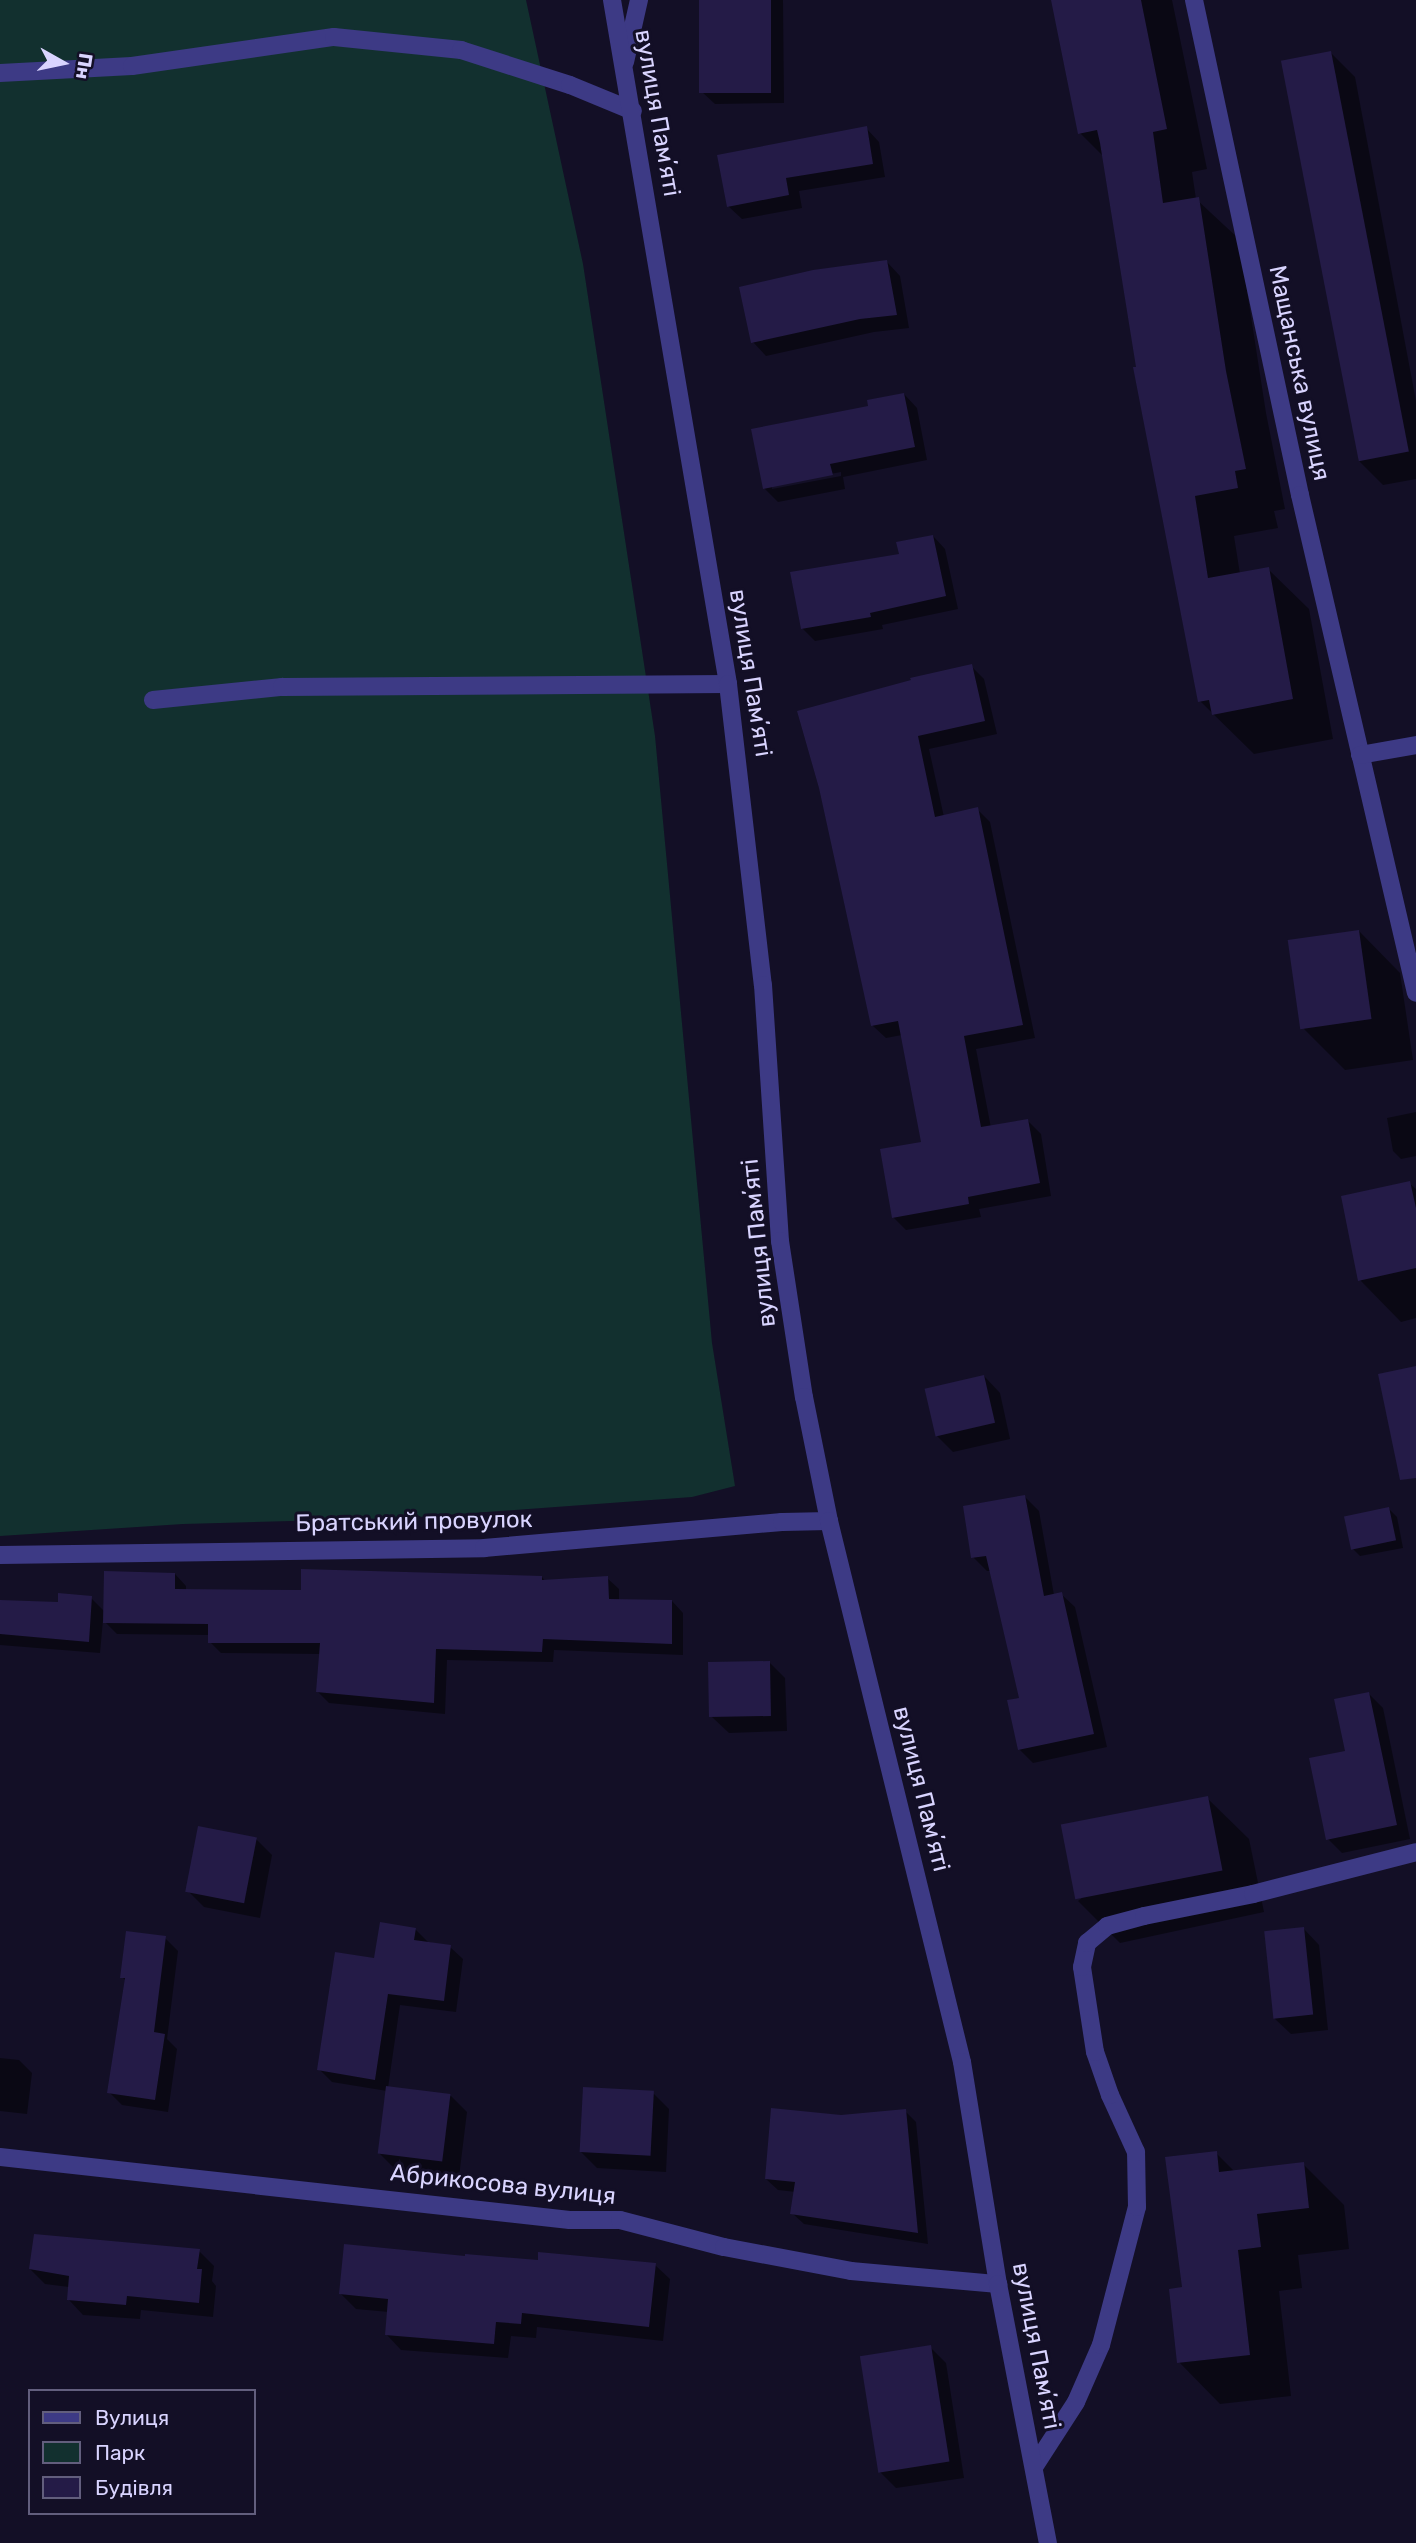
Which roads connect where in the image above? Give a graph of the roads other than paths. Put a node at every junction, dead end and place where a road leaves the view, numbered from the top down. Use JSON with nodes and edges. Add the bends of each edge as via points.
{"nodes":[{"id":1,"x":612,"y":0,"type":"edge"},
{"id":2,"x":639,"y":0,"type":"edge"},
{"id":3,"x":1194,"y":0,"type":"edge"},
{"id":4,"x":625,"y":62,"type":"junction"},
{"id":5,"x":0,"y":73,"type":"edge"},
{"id":6,"x":633,"y":111,"type":"junction"},
{"id":7,"x":728,"y":684,"type":"junction"},
{"id":8,"x":153,"y":700,"type":"dead end"},
{"id":9,"x":1416,"y":745,"type":"edge"},
{"id":10,"x":1360,"y":755,"type":"junction"},
{"id":11,"x":1416,"y":993,"type":"edge"},
{"id":12,"x":829,"y":1521,"type":"junction"},
{"id":13,"x":0,"y":1555,"type":"edge"},
{"id":14,"x":1416,"y":1853,"type":"edge"},
{"id":15,"x":0,"y":2157,"type":"edge"},
{"id":16,"x":998,"y":2284,"type":"junction"},
{"id":17,"x":1034,"y":2468,"type":"junction"},
{"id":18,"x":1048,"y":2543,"type":"edge"}],
"edges":[{"from":1,"to":4,"type":"street","name":"вулиця Памʼяті"},
{"from":2,"to":4,"type":"street"},
{"from":3,"to":10,"type":"street","name":"Мащанська вулиця"},
{"from":4,"to":6,"type":"street","name":"вулиця Памʼяті"},
{"from":5,"to":6,"type":"street","via":[[132,66],[334,37],[461,50]]},
{"from":6,"to":7,"type":"street","name":"вулиця Памʼяті"},
{"from":7,"to":8,"type":"street","via":[[282,687]]},
{"from":7,"to":12,"type":"street","name":"вулиця Памʼяті","via":[[762,972],[780,1241]]},
{"from":9,"to":10,"type":"street"},
{"from":10,"to":11,"type":"street","name":"Мащанська вулиця"},
{"from":12,"to":13,"type":"street","name":"Братський провулок","via":[[484,1548]]},
{"from":12,"to":16,"type":"street","name":"вулиця Памʼяті","via":[[962,2062]]},
{"from":14,"to":17,"type":"street","name":"вулиця Памʼяті","via":[[1107,1926],[1087,1942],[1082,1967],[1095,2052],[1136,2152],[1137,2207],[1101,2345],[1076,2402]]},
{"from":15,"to":16,"type":"street","name":"Абрикосова вулиця","via":[[570,2220],[620,2220],[724,2247],[851,2271]]},
{"from":16,"to":17,"type":"street","name":"вулиця Памʼяті"},
{"from":17,"to":18,"type":"street","name":"вулиця Памʼяті"}]}
